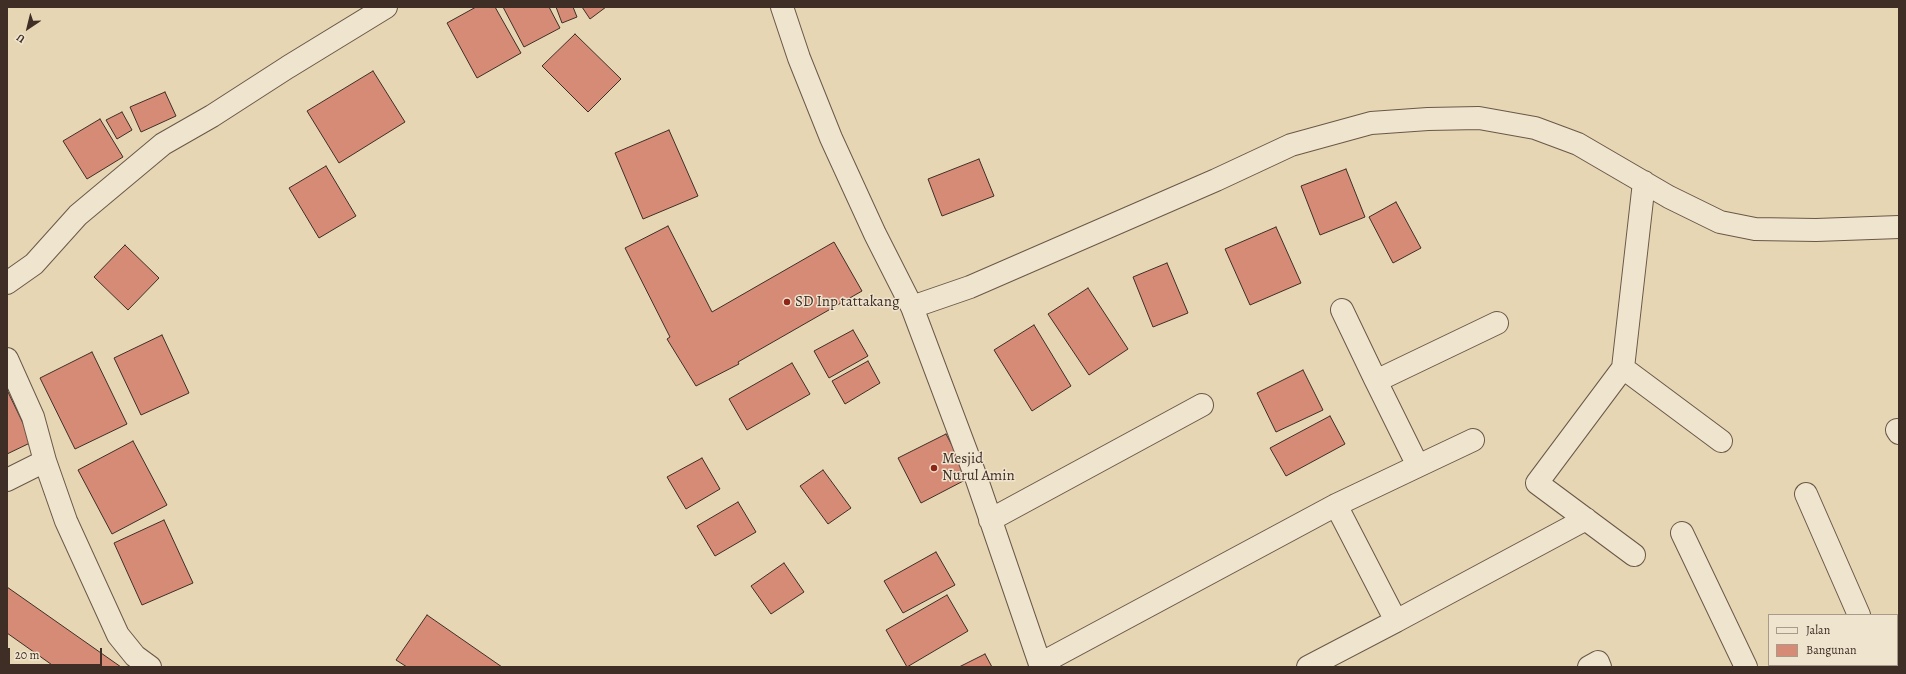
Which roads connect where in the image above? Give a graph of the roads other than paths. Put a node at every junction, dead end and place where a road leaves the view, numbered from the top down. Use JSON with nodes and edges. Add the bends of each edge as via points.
{"nodes":[{"id":1,"x":386,"y":7,"type":"edge"},
{"id":2,"x":782,"y":7,"type":"edge"},
{"id":3,"x":1644,"y":182,"type":"junction"},
{"id":4,"x":1899,"y":227,"type":"edge"},
{"id":5,"x":7,"y":283,"type":"edge"},
{"id":6,"x":912,"y":307,"type":"junction"},
{"id":7,"x":1342,"y":310,"type":"dead end"},
{"id":8,"x":1497,"y":323,"type":"dead end"},
{"id":9,"x":7,"y":359,"type":"edge"},
{"id":10,"x":1623,"y":368,"type":"junction"},
{"id":11,"x":1376,"y":380,"type":"junction"},
{"id":12,"x":1202,"y":405,"type":"dead end"},
{"id":13,"x":1473,"y":440,"type":"dead end"},
{"id":14,"x":1721,"y":441,"type":"dead end"},
{"id":15,"x":45,"y":461,"type":"junction"},
{"id":16,"x":1418,"y":466,"type":"junction"},
{"id":17,"x":7,"y":480,"type":"edge"},
{"id":18,"x":1806,"y":494,"type":"dead end"},
{"id":19,"x":1336,"y":505,"type":"junction"},
{"id":20,"x":1586,"y":519,"type":"junction"},
{"id":21,"x":990,"y":520,"type":"junction"},
{"id":22,"x":1682,"y":533,"type":"dead end"},
{"id":23,"x":1634,"y":555,"type":"dead end"},
{"id":24,"x":1858,"y":614,"type":"edge"},
{"id":25,"x":1396,"y":621,"type":"junction"},
{"id":26,"x":1344,"y":658,"type":"edge"},
{"id":27,"x":1040,"y":666,"type":"edge"},
{"id":28,"x":150,"y":667,"type":"edge"},
{"id":29,"x":1308,"y":667,"type":"edge"},
{"id":30,"x":1589,"y":667,"type":"edge"},
{"id":31,"x":1600,"y":667,"type":"edge"},
{"id":32,"x":1746,"y":667,"type":"edge"}],
"edges":[{"from":1,"to":5,"type":"street","via":[[163,144],[78,215],[34,264]]},
{"from":2,"to":6,"type":"street","via":[[831,138]]},
{"from":3,"to":4,"type":"street","via":[[1720,222],[1755,229]]},
{"from":3,"to":6,"type":"street","via":[[1578,144],[1535,128],[1479,118],[1371,123],[1291,145],[1085,238],[970,287]]},
{"from":3,"to":10,"type":"street"},
{"from":6,"to":21,"type":"street"},
{"from":7,"to":11,"type":"street"},
{"from":8,"to":11,"type":"street"},
{"from":9,"to":15,"type":"street","via":[[33,417]]},
{"from":10,"to":14,"type":"street"},
{"from":10,"to":20,"type":"street","via":[[1537,482]]},
{"from":11,"to":16,"type":"street"},
{"from":12,"to":21,"type":"street"},
{"from":13,"to":16,"type":"street"},
{"from":15,"to":17,"type":"street"},
{"from":15,"to":28,"type":"street","via":[[66,521],[118,635],[135,656]]},
{"from":16,"to":19,"type":"street"},
{"from":18,"to":24,"type":"street"},
{"from":19,"to":25,"type":"street"},
{"from":19,"to":27,"type":"street"},
{"from":20,"to":23,"type":"street"},
{"from":20,"to":25,"type":"street"},
{"from":21,"to":27,"type":"street"},
{"from":22,"to":32,"type":"street"},
{"from":25,"to":26,"type":"street"},
{"from":26,"to":29,"type":"street"},
{"from":30,"to":31,"type":"street","via":[[1598,662]]}]}
